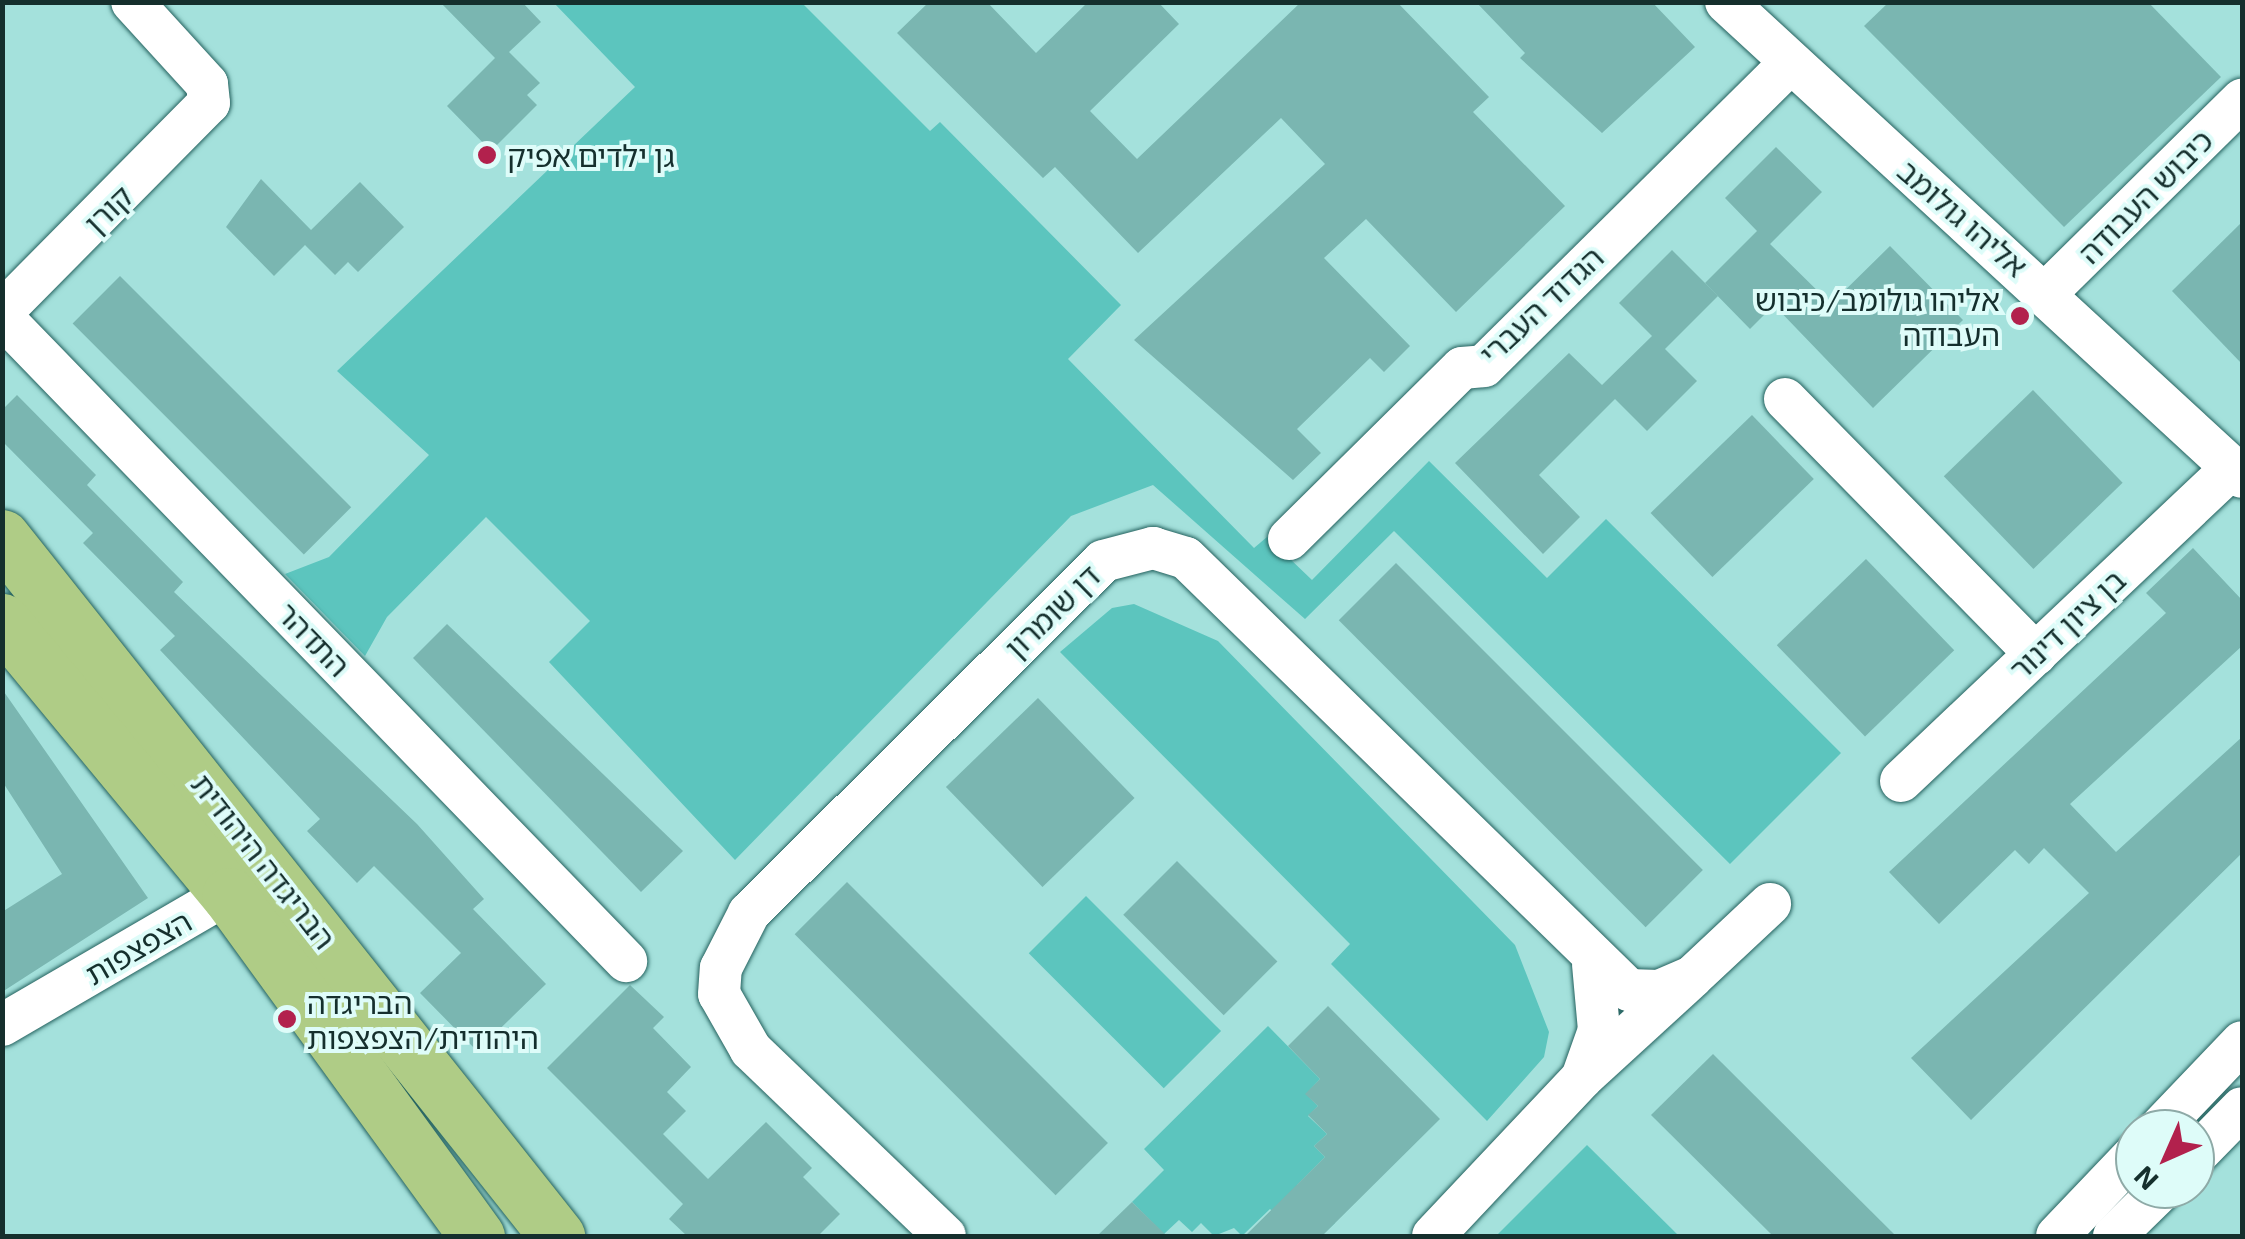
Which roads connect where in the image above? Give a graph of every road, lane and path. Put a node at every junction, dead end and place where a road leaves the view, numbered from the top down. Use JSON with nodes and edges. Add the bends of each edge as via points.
{"nodes":[{"id":1,"x":132,"y":2,"type":"edge"},
{"id":2,"x":1726,"y":2,"type":"edge"},
{"id":3,"x":1789,"y":64,"type":"junction"},
{"id":4,"x":2242,"y":100,"type":"edge"},
{"id":5,"x":2047,"y":292,"type":"junction"},
{"id":6,"x":2,"y":315,"type":"edge"},
{"id":7,"x":1785,"y":399,"type":"dead end"},
{"id":8,"x":2238,"y":472,"type":"edge"},
{"id":9,"x":2,"y":537,"type":"edge"},
{"id":10,"x":1289,"y":539,"type":"dead end"},
{"id":11,"x":2,"y":620,"type":"edge"},
{"id":12,"x":2036,"y":654,"type":"junction"},
{"id":13,"x":1900,"y":781,"type":"dead end"},
{"id":14,"x":251,"y":881,"type":"junction"},
{"id":15,"x":1770,"y":904,"type":"dead end"},
{"id":16,"x":626,"y":960,"type":"dead end"},
{"id":17,"x":1593,"y":964,"type":"junction"},
{"id":18,"x":1692,"y":977,"type":"junction"},
{"id":19,"x":2,"y":1025,"type":"edge"},
{"id":20,"x":2242,"y":1042,"type":"edge"},
{"id":21,"x":1582,"y":1078,"type":"junction"},
{"id":22,"x":2242,"y":1108,"type":"edge"},
{"id":23,"x":2178,"y":1109,"type":"edge"},
{"id":24,"x":2215,"y":1136,"type":"edge"},
{"id":25,"x":2115,"y":1175,"type":"edge"},
{"id":26,"x":2142,"y":1209,"type":"edge"},
{"id":27,"x":477,"y":1236,"type":"edge"},
{"id":28,"x":557,"y":1236,"type":"edge"},
{"id":29,"x":945,"y":1236,"type":"edge"},
{"id":30,"x":1433,"y":1236,"type":"edge"},
{"id":31,"x":2056,"y":1236,"type":"edge"},
{"id":32,"x":2114,"y":1236,"type":"edge"}],
"edges":[{"from":1,"to":6,"type":"street","name":"קורן","via":[[207,84],[210,103]]},
{"from":2,"to":3,"type":"street","name":"אליהו גולומב"},
{"from":3,"to":5,"type":"street","name":"אליהו גולומב"},
{"from":3,"to":10,"type":"street","name":"הגדוד העברי","via":[[1484,366],[1462,368]]},
{"from":4,"to":5,"type":"street","name":"כיבוש העבודה"},
{"from":5,"to":8,"type":"street","name":"אליהו גולומב"},
{"from":6,"to":16,"type":"street","name":"התדהר"},
{"from":7,"to":12,"type":"street"},
{"from":8,"to":12,"type":"street","name":"בן ציון דינור"},
{"from":9,"to":14,"type":"main road","name":"הבריגדה היהודית"},
{"from":11,"to":14,"type":"main road","name":"הבריגדה היהודית"},
{"from":12,"to":13,"type":"street","name":"בן ציון דינור"},
{"from":14,"to":19,"type":"street","name":"הצפצפות"},
{"from":14,"to":27,"type":"main road","name":"הבריגדה היהודית"},
{"from":14,"to":28,"type":"main road","name":"הבריגדה היהודית"},
{"from":15,"to":18,"type":"street"},
{"from":17,"to":18,"type":"street","name":"דן שומרון","via":[[1629,990],[1658,991]]},
{"from":17,"to":21,"type":"street","via":[[1599,1030]]},
{"from":17,"to":29,"type":"street","name":"דן שומרון","via":[[1186,558],[1153,548],[1103,561],[749,913],[722,968],[719,994],[751,1050]]},
{"from":18,"to":21,"type":"street"},
{"from":20,"to":23,"type":"street"},
{"from":21,"to":30,"type":"street"},
{"from":22,"to":24,"type":"street"},
{"from":25,"to":31,"type":"street"},
{"from":26,"to":32,"type":"street"}]}
